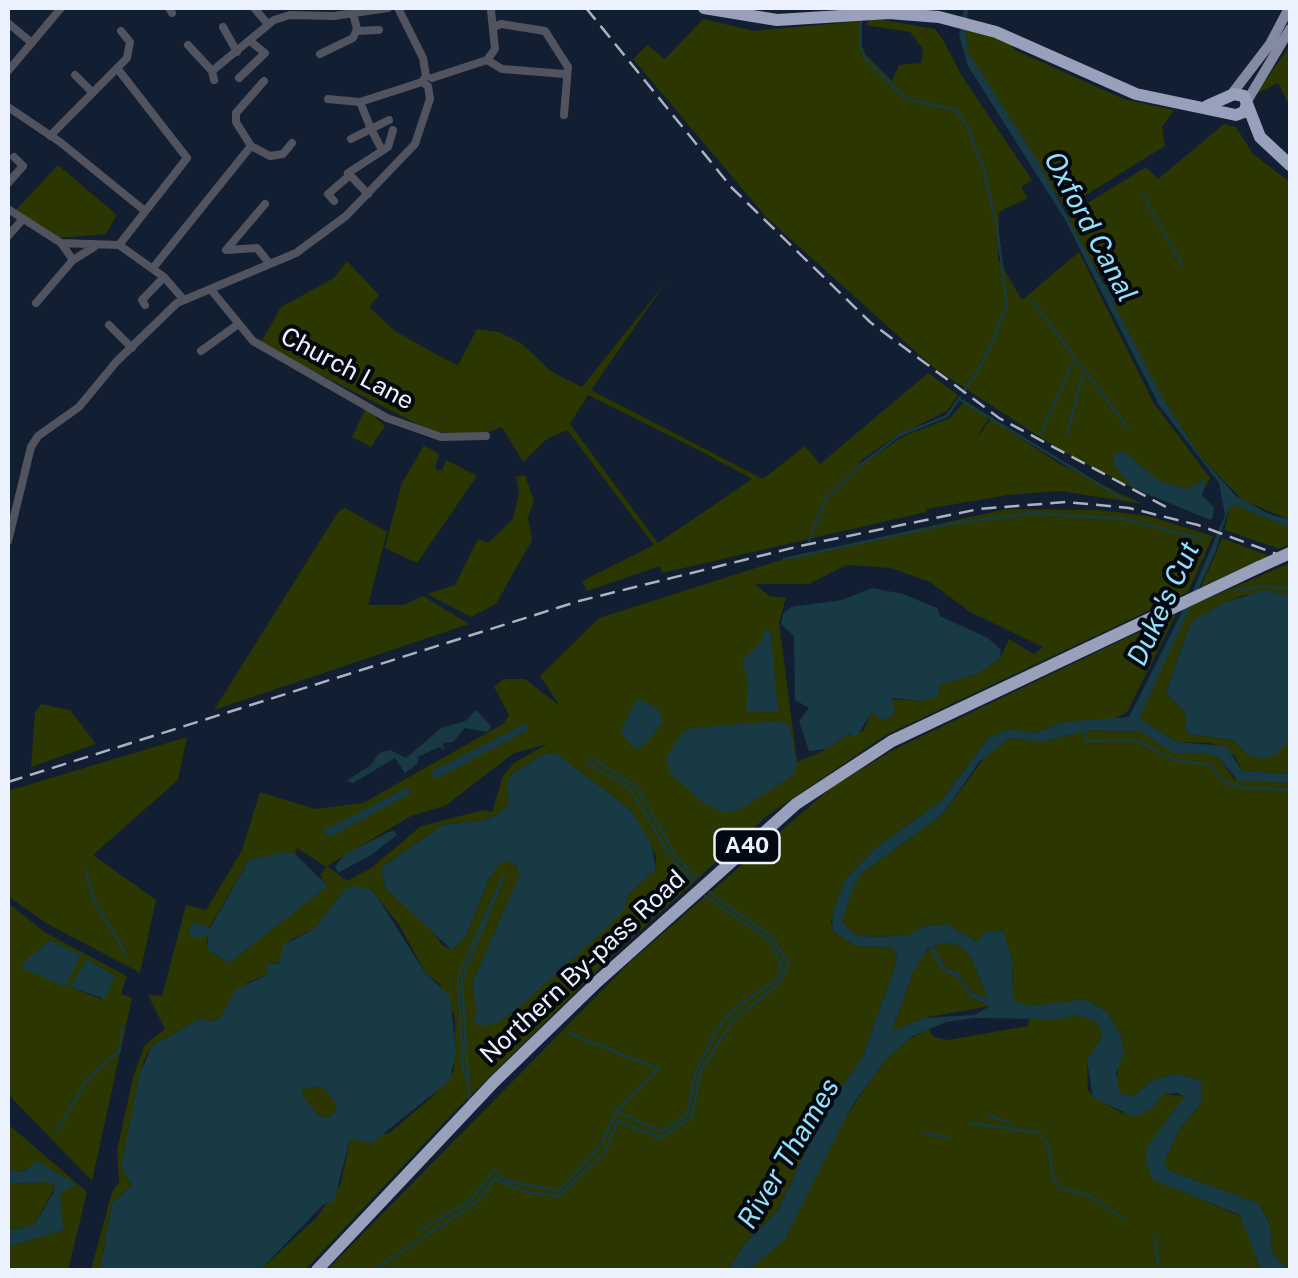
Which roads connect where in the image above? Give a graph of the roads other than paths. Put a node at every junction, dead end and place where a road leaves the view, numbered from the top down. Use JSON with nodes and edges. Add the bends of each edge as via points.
{"nodes":[{"id":1,"x":62,"y":8,"type":"edge"},
{"id":2,"x":254,"y":8,"type":"edge"},
{"id":3,"x":388,"y":8,"type":"edge"},
{"id":4,"x":398,"y":8,"type":"edge"},
{"id":5,"x":704,"y":8,"type":"edge"},
{"id":6,"x":1288,"y":8,"type":"edge"},
{"id":7,"x":492,"y":10,"type":"dead end"},
{"id":8,"x":305,"y":11,"type":"edge"},
{"id":9,"x":923,"y":11,"type":"edge"},
{"id":10,"x":354,"y":13,"type":"junction"},
{"id":11,"x":8,"y":23,"type":"edge"},
{"id":12,"x":267,"y":24,"type":"junction"},
{"id":13,"x":223,"y":27,"type":"dead end"},
{"id":14,"x":494,"y":27,"type":"junction"},
{"id":15,"x":1290,"y":29,"type":"edge"},
{"id":16,"x":379,"y":30,"type":"dead end"},
{"id":17,"x":121,"y":31,"type":"dead end"},
{"id":18,"x":357,"y":31,"type":"junction"},
{"id":19,"x":250,"y":41,"type":"junction"},
{"id":20,"x":32,"y":43,"type":"junction"},
{"id":21,"x":188,"y":44,"type":"dead end"},
{"id":22,"x":236,"y":52,"type":"junction"},
{"id":23,"x":320,"y":54,"type":"dead end"},
{"id":24,"x":487,"y":60,"type":"junction"},
{"id":25,"x":116,"y":68,"type":"junction"},
{"id":26,"x":8,"y":71,"type":"edge"},
{"id":27,"x":75,"y":74,"type":"dead end"},
{"id":28,"x":565,"y":74,"type":"junction"},
{"id":29,"x":239,"y":78,"type":"dead end"},
{"id":30,"x":427,"y":80,"type":"junction"},
{"id":31,"x":264,"y":81,"type":"dead end"},
{"id":32,"x":92,"y":92,"type":"junction"},
{"id":33,"x":1229,"y":97,"type":"junction"},
{"id":34,"x":328,"y":100,"type":"dead end"},
{"id":35,"x":360,"y":102,"type":"junction"},
{"id":36,"x":1247,"y":102,"type":"junction"},
{"id":37,"x":8,"y":106,"type":"edge"},
{"id":38,"x":1201,"y":106,"type":"junction"},
{"id":39,"x":564,"y":114,"type":"dead end"},
{"id":40,"x":1234,"y":114,"type":"junction"},
{"id":41,"x":388,"y":120,"type":"dead end"},
{"id":42,"x":371,"y":129,"type":"junction"},
{"id":43,"x":393,"y":130,"type":"dead end"},
{"id":44,"x":50,"y":136,"type":"junction"},
{"id":45,"x":352,"y":139,"type":"dead end"},
{"id":46,"x":290,"y":143,"type":"dead end"},
{"id":47,"x":251,"y":146,"type":"junction"},
{"id":48,"x":382,"y":150,"type":"junction"},
{"id":49,"x":14,"y":156,"type":"dead end"},
{"id":50,"x":1290,"y":165,"type":"edge"},
{"id":51,"x":1290,"y":174,"type":"edge"},
{"id":52,"x":350,"y":175,"type":"junction"},
{"id":53,"x":8,"y":183,"type":"edge"},
{"id":54,"x":368,"y":194,"type":"junction"},
{"id":55,"x":331,"y":198,"type":"dead end"},
{"id":56,"x":265,"y":204,"type":"dead end"},
{"id":57,"x":246,"y":206,"type":"dead end"},
{"id":58,"x":8,"y":209,"type":"edge"},
{"id":59,"x":145,"y":211,"type":"junction"},
{"id":60,"x":254,"y":214,"type":"junction"},
{"id":61,"x":22,"y":220,"type":"junction"},
{"id":62,"x":8,"y":240,"type":"edge"},
{"id":63,"x":61,"y":244,"type":"junction"},
{"id":64,"x":119,"y":244,"type":"junction"},
{"id":65,"x":217,"y":244,"type":"dead end"},
{"id":66,"x":94,"y":247,"type":"dead end"},
{"id":67,"x":226,"y":250,"type":"junction"},
{"id":68,"x":74,"y":260,"type":"junction"},
{"id":69,"x":269,"y":263,"type":"junction"},
{"id":70,"x":153,"y":268,"type":"junction"},
{"id":71,"x":164,"y":277,"type":"junction"},
{"id":72,"x":212,"y":291,"type":"junction"},
{"id":73,"x":184,"y":300,"type":"junction"},
{"id":74,"x":141,"y":301,"type":"dead end"},
{"id":75,"x":36,"y":303,"type":"dead end"},
{"id":76,"x":237,"y":325,"type":"junction"},
{"id":77,"x":110,"y":329,"type":"dead end"},
{"id":78,"x":132,"y":348,"type":"junction"},
{"id":79,"x":202,"y":351,"type":"dead end"},
{"id":80,"x":486,"y":436,"type":"dead end"},
{"id":81,"x":8,"y":541,"type":"edge"},
{"id":82,"x":1290,"y":552,"type":"edge"},
{"id":83,"x":317,"y":1270,"type":"edge"}],
"edges":[{"from":1,"to":20,"type":"street"},
{"from":2,"to":12,"type":"street"},
{"from":3,"to":10,"type":"street"},
{"from":4,"to":30,"type":"street"},
{"from":5,"to":9,"type":"highway","via":[[776,20]]},
{"from":6,"to":33,"type":"main road","via":[[1264,54]]},
{"from":7,"to":14,"type":"street"},
{"from":8,"to":10,"type":"street"},
{"from":8,"to":12,"type":"street"},
{"from":9,"to":38,"type":"highway","via":[[1124,90]]},
{"from":10,"to":18,"type":"street"},
{"from":11,"to":20,"type":"street"},
{"from":12,"to":19,"type":"street"},
{"from":13,"to":22,"type":"street"},
{"from":14,"to":24,"type":"street","via":[[495,49]]},
{"from":14,"to":28,"type":"street","via":[[545,31],[568,67]]},
{"from":15,"to":36,"type":"main road"},
{"from":16,"to":18,"type":"street"},
{"from":17,"to":25,"type":"street","via":[[131,46]]},
{"from":18,"to":23,"type":"street","via":[[345,45]]},
{"from":19,"to":22,"type":"street"},
{"from":19,"to":29,"type":"street","via":[[265,53]]},
{"from":20,"to":26,"type":"street"},
{"from":21,"to":22,"type":"street","via":[[213,76]]},
{"from":24,"to":28,"type":"street","via":[[502,70]]},
{"from":24,"to":30,"type":"street"},
{"from":25,"to":32,"type":"street"},
{"from":25,"to":59,"type":"street","via":[[187,158]]},
{"from":27,"to":32,"type":"street"},
{"from":28,"to":39,"type":"street"},
{"from":30,"to":35,"type":"street"},
{"from":30,"to":54,"type":"street","via":[[428,113],[415,144]]},
{"from":31,"to":47,"type":"street","via":[[235,116]]},
{"from":32,"to":44,"type":"street"},
{"from":33,"to":36,"type":"highway","via":[[1239,94]]},
{"from":33,"to":38,"type":"highway"},
{"from":33,"to":40,"type":"highway"},
{"from":34,"to":35,"type":"street"},
{"from":35,"to":42,"type":"street"},
{"from":36,"to":40,"type":"highway","via":[[1244,112]]},
{"from":36,"to":50,"type":"highway","via":[[1260,137]]},
{"from":37,"to":44,"type":"street"},
{"from":38,"to":40,"type":"highway"},
{"from":40,"to":51,"type":"highway","via":[[1265,156]]},
{"from":41,"to":42,"type":"street"},
{"from":42,"to":45,"type":"street"},
{"from":42,"to":48,"type":"street"},
{"from":43,"to":48,"type":"street"},
{"from":44,"to":59,"type":"street"},
{"from":46,"to":47,"type":"street","via":[[273,157]]},
{"from":47,"to":70,"type":"street"},
{"from":48,"to":52,"type":"street"},
{"from":49,"to":53,"type":"street","via":[[28,168]]},
{"from":52,"to":54,"type":"street"},
{"from":52,"to":55,"type":"street"},
{"from":54,"to":69,"type":"street","via":[[313,244]]},
{"from":56,"to":60,"type":"street"},
{"from":57,"to":60,"type":"street"},
{"from":58,"to":61,"type":"street"},
{"from":59,"to":64,"type":"street"},
{"from":60,"to":67,"type":"street"},
{"from":61,"to":62,"type":"street"},
{"from":61,"to":63,"type":"street"},
{"from":63,"to":64,"type":"street"},
{"from":63,"to":68,"type":"street"},
{"from":64,"to":70,"type":"street"},
{"from":65,"to":67,"type":"street"},
{"from":66,"to":68,"type":"street"},
{"from":67,"to":69,"type":"street","via":[[257,248]]},
{"from":68,"to":75,"type":"street"},
{"from":69,"to":72,"type":"street"},
{"from":70,"to":71,"type":"street"},
{"from":71,"to":73,"type":"street"},
{"from":71,"to":74,"type":"street"},
{"from":72,"to":73,"type":"street"},
{"from":72,"to":76,"type":"street","name":"Church Lane"},
{"from":73,"to":78,"type":"street"},
{"from":76,"to":79,"type":"street"},
{"from":76,"to":80,"type":"street","name":"Church Lane","via":[[253,342],[388,418],[441,437]]},
{"from":77,"to":78,"type":"street"},
{"from":78,"to":81,"type":"street","via":[[78,407],[33,442]]},
{"from":82,"to":83,"type":"highway","name":"Northern By-pass Road","number":"A40","bridge":true,"via":[[892,742],[796,804],[494,1082]]}]}
